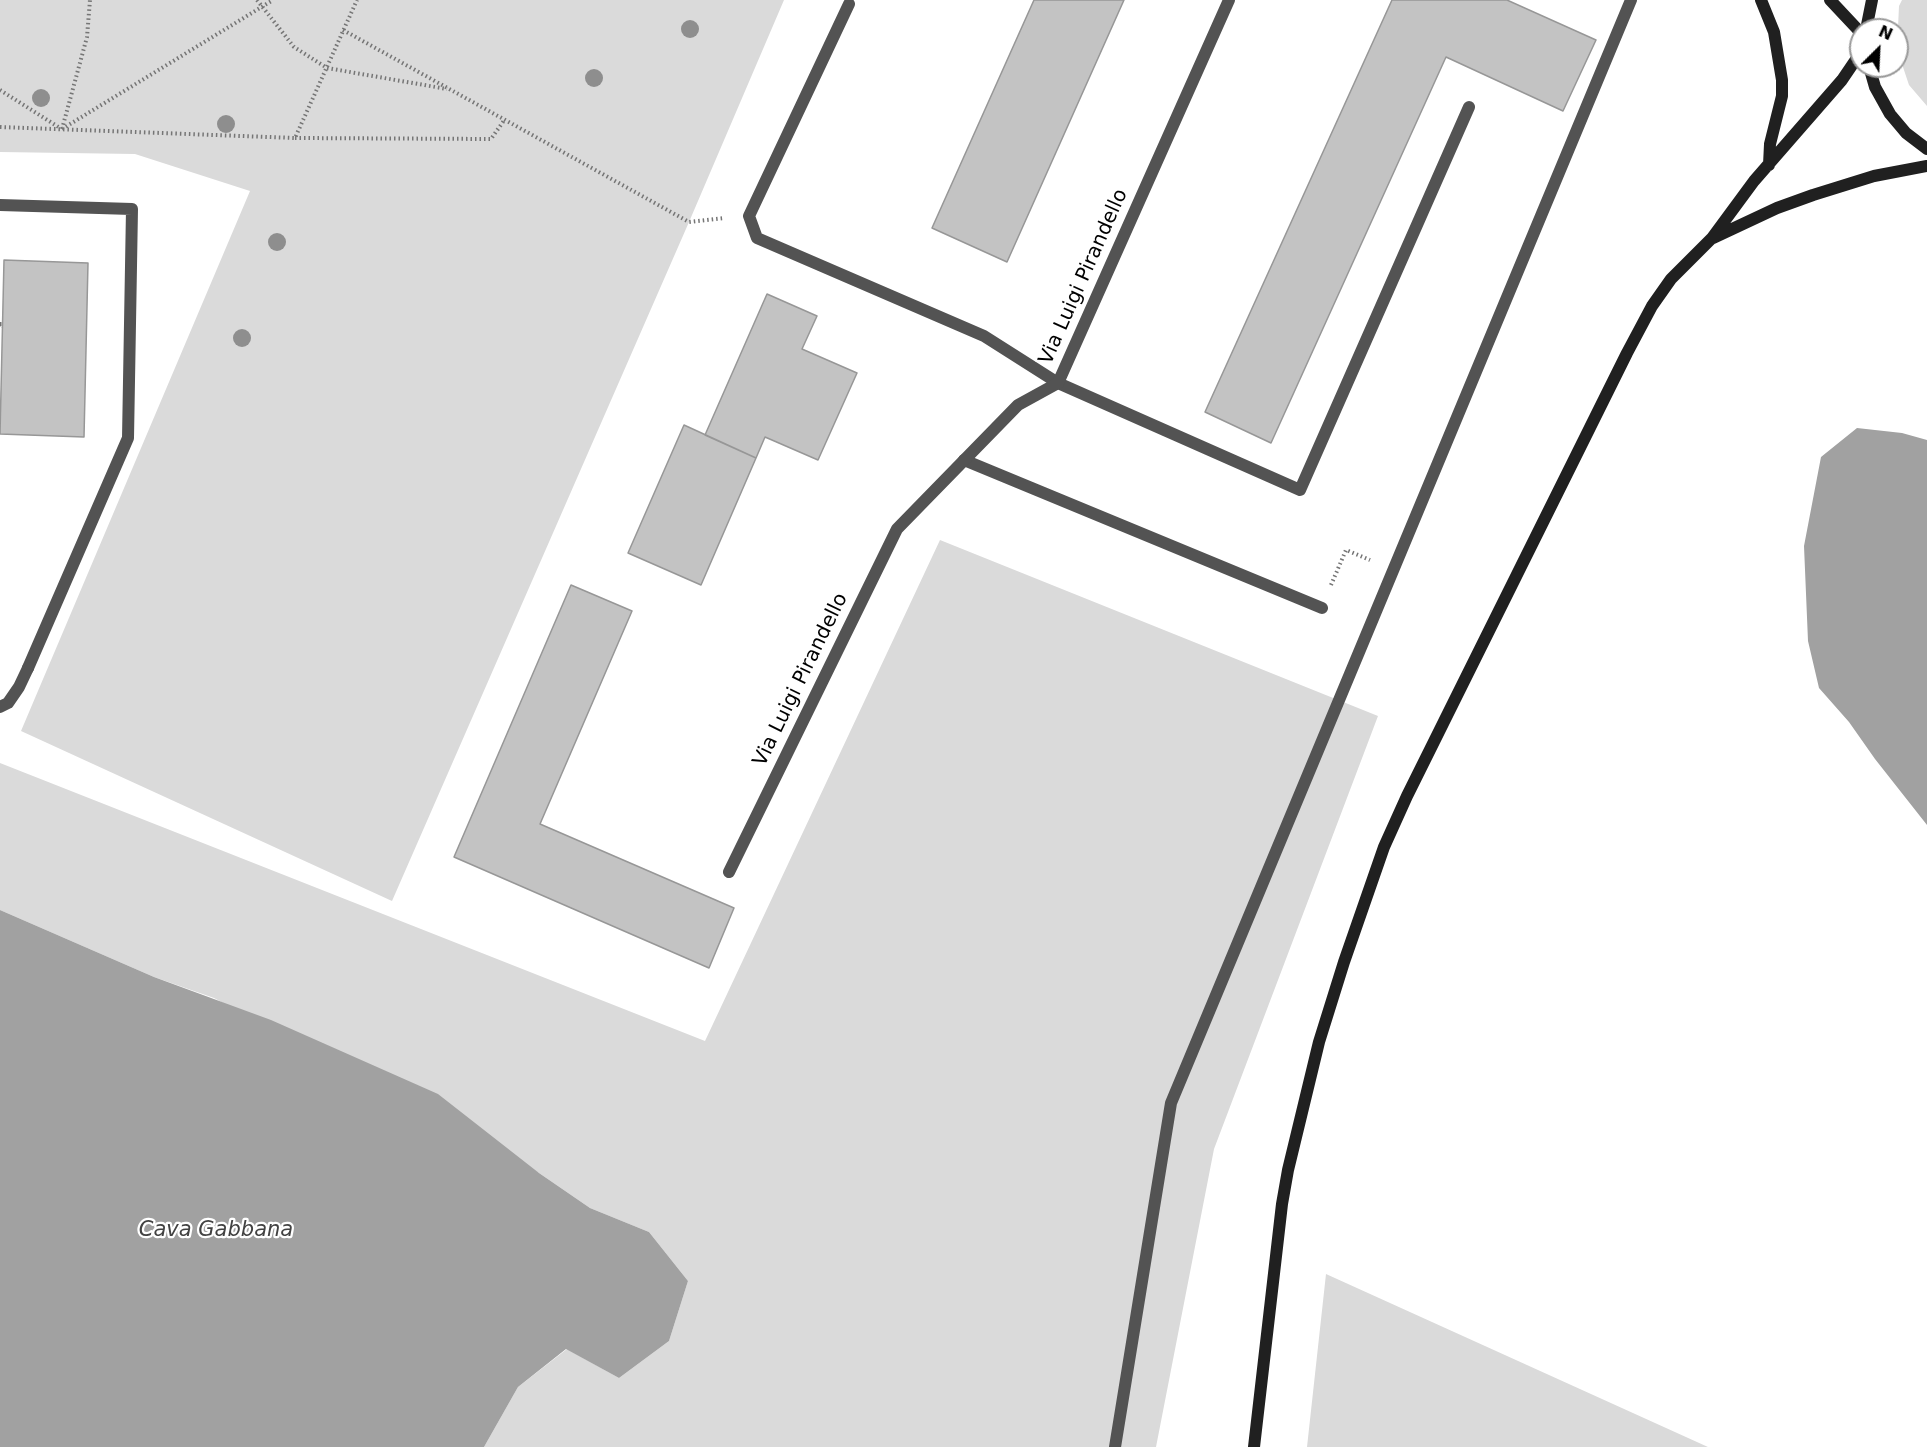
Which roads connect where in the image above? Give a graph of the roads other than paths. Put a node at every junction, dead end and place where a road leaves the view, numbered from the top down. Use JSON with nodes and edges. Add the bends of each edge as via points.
{"nodes":[{"id":1,"x":1229,"y":0,"type":"edge"},
{"id":2,"x":1631,"y":0,"type":"edge"},
{"id":3,"x":1761,"y":0,"type":"edge"},
{"id":4,"x":1830,"y":0,"type":"edge"},
{"id":5,"x":1872,"y":0,"type":"edge"},
{"id":6,"x":849,"y":4,"type":"dead end"},
{"id":7,"x":1868,"y":18,"type":"edge"},
{"id":8,"x":1849,"y":20,"type":"edge"},
{"id":9,"x":1849,"y":70,"type":"edge"},
{"id":10,"x":1872,"y":78,"type":"edge"},
{"id":11,"x":1469,"y":107,"type":"dead end"},
{"id":12,"x":1927,"y":149,"type":"edge"},
{"id":13,"x":1769,"y":165,"type":"junction"},
{"id":14,"x":1927,"y":166,"type":"edge"},
{"id":15,"x":0,"y":205,"type":"edge"},
{"id":16,"x":1712,"y":238,"type":"junction"},
{"id":17,"x":1058,"y":383,"type":"junction"},
{"id":18,"x":964,"y":460,"type":"junction"},
{"id":19,"x":1322,"y":608,"type":"road end"},
{"id":20,"x":0,"y":707,"type":"edge"},
{"id":21,"x":729,"y":872,"type":"dead end"},
{"id":22,"x":1115,"y":1447,"type":"edge"},
{"id":23,"x":1254,"y":1447,"type":"edge"}],
"edges":[{"from":1,"to":17,"type":"street","name":"Via Luigi Pirandello"},
{"from":2,"to":22,"type":"street","via":[[1171,1103]]},
{"from":3,"to":13,"type":"street","via":[[1774,32],[1782,80]]},
{"from":4,"to":8,"type":"street"},
{"from":5,"to":7,"type":"street"},
{"from":6,"to":17,"type":"street","via":[[749,216],[757,237],[984,336]]},
{"from":9,"to":13,"type":"street"},
{"from":10,"to":12,"type":"street","via":[[1890,114]]},
{"from":11,"to":17,"type":"street","via":[[1300,490]]},
{"from":13,"to":16,"type":"street"},
{"from":14,"to":16,"type":"street","via":[[1874,176],[1813,195]]},
{"from":15,"to":20,"type":"street","via":[[132,209],[128,438],[27,668],[14,695]]},
{"from":16,"to":23,"type":"street","via":[[1671,279],[1627,353],[1384,848],[1319,1042],[1288,1170]]},
{"from":17,"to":18,"type":"street","name":"Via Luigi Pirandello","via":[[1018,405]]},
{"from":18,"to":19,"type":"street"},
{"from":18,"to":21,"type":"street","name":"Via Luigi Pirandello","via":[[897,529]]}]}
